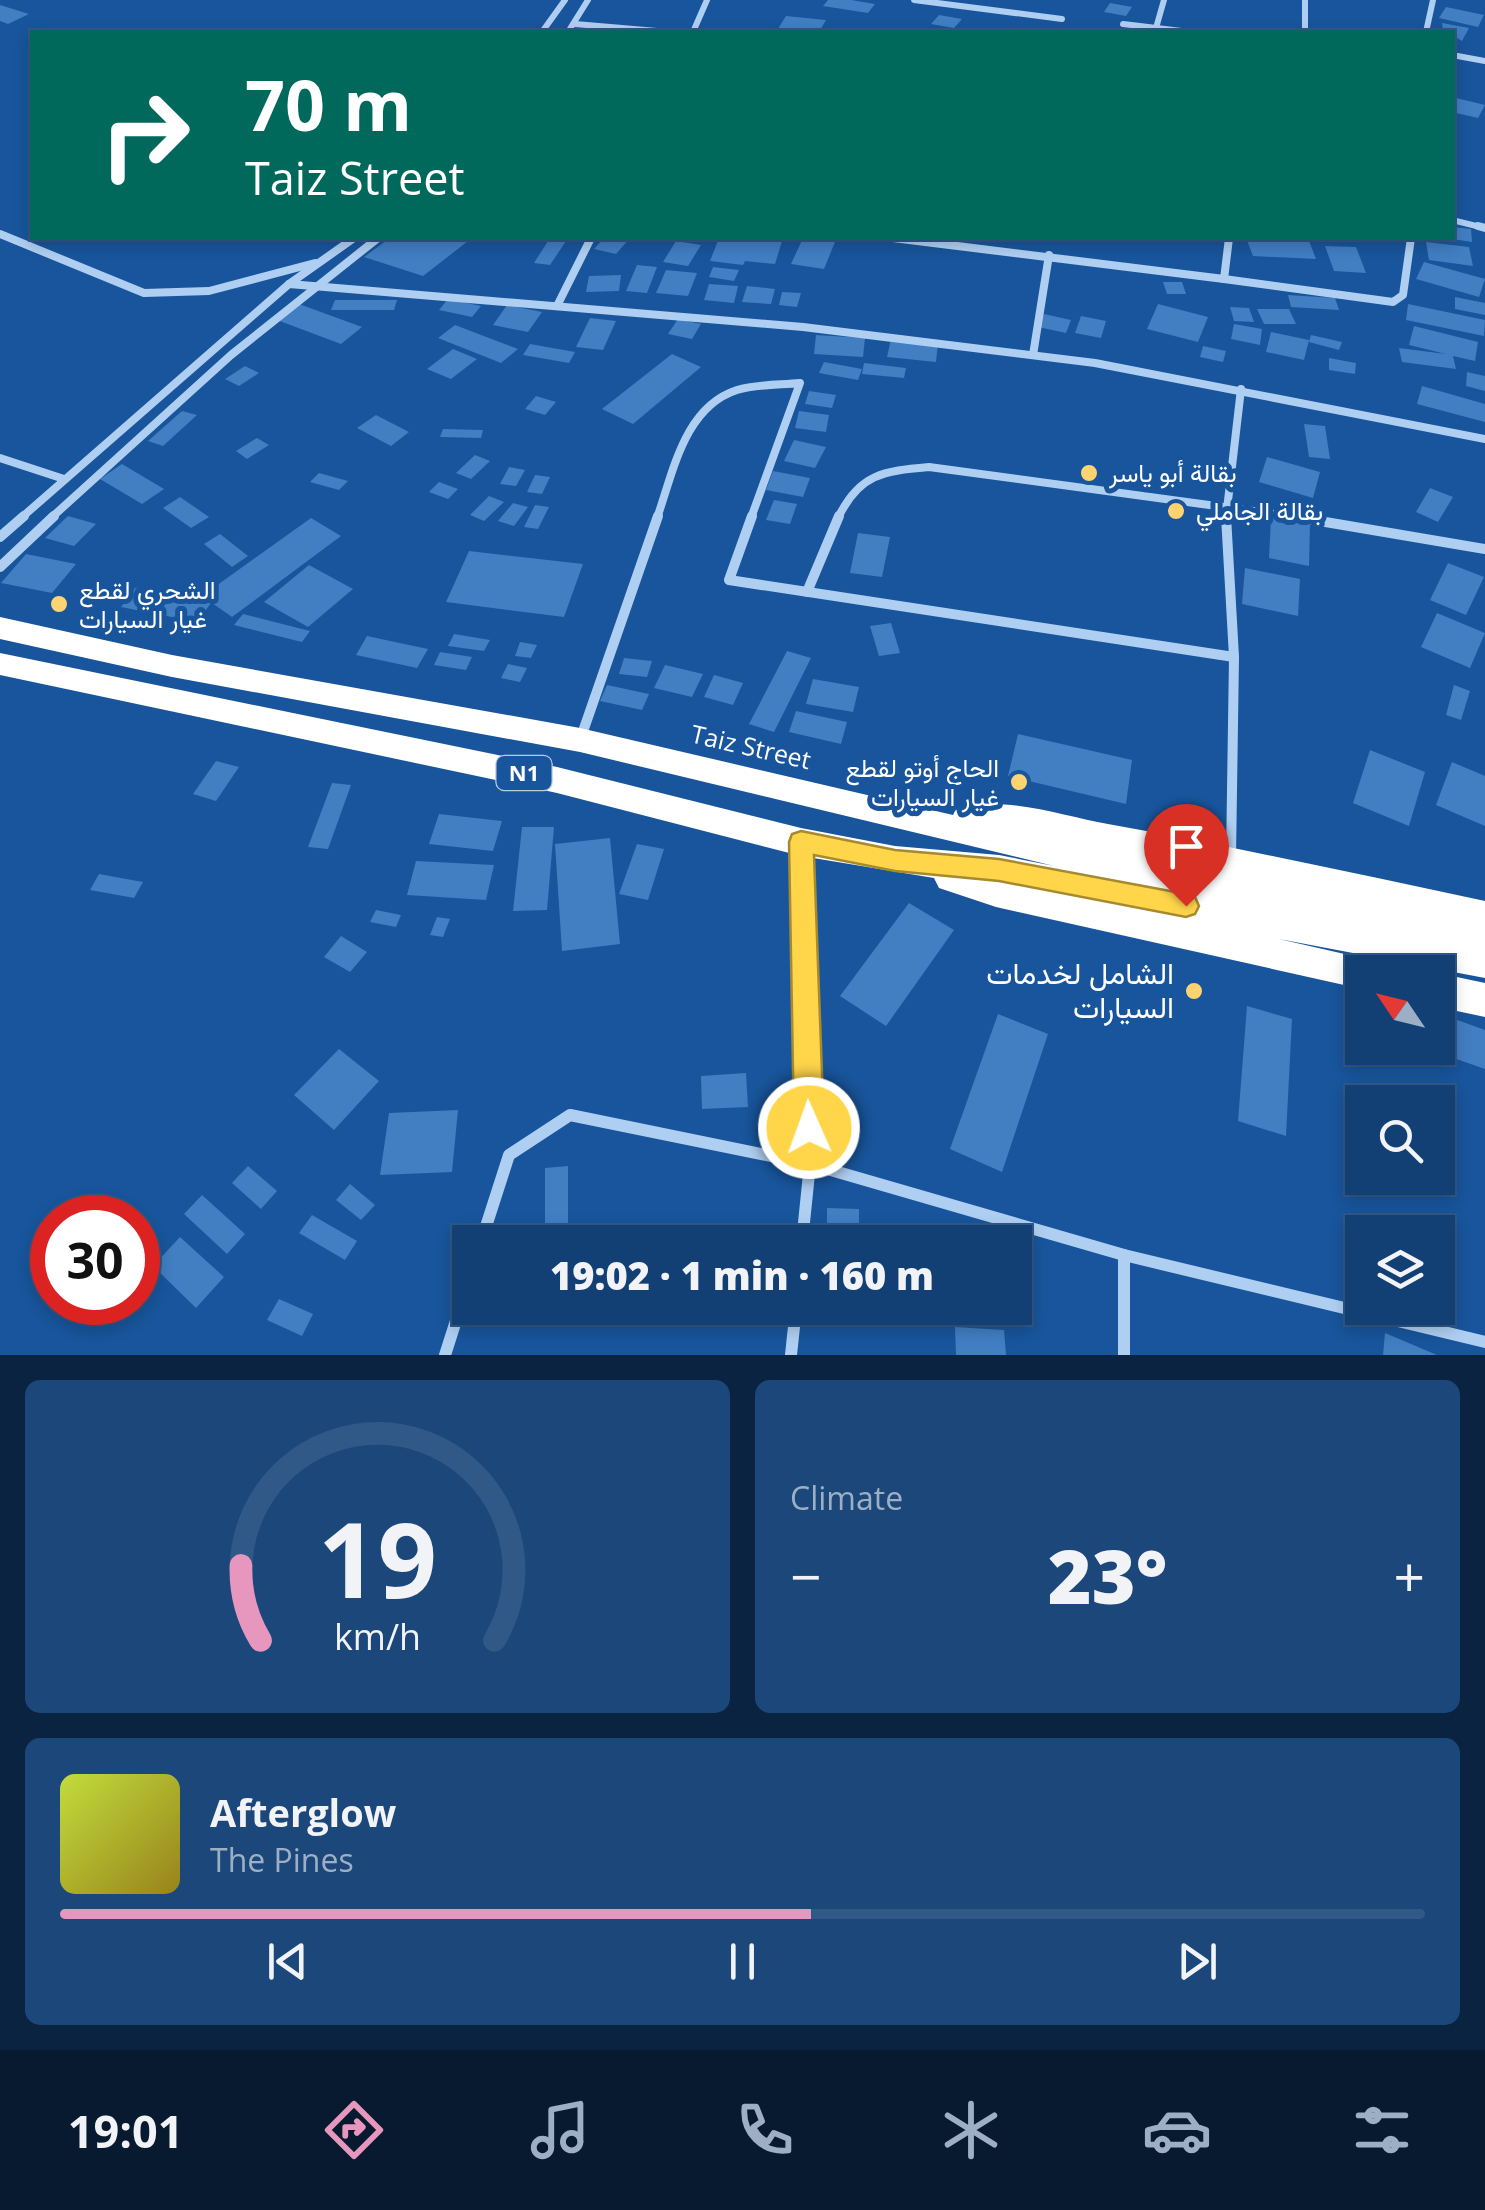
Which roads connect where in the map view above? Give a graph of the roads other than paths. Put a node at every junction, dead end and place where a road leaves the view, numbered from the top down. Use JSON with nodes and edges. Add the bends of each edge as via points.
{"nodes":[{"id":1,"x":565,"y":0,"type":"edge"},
{"id":2,"x":588,"y":0,"type":"edge"},
{"id":3,"x":707,"y":0,"type":"edge"},
{"id":4,"x":914,"y":0,"type":"edge"},
{"id":5,"x":1164,"y":0,"type":"edge"},
{"id":6,"x":1305,"y":0,"type":"edge"},
{"id":7,"x":1433,"y":0,"type":"edge"},
{"id":8,"x":1062,"y":18,"type":"dead end"},
{"id":9,"x":575,"y":24,"type":"junction"},
{"id":10,"x":1123,"y":24,"type":"dead end"},
{"id":11,"x":1156,"y":28,"type":"junction"},
{"id":12,"x":543,"y":30,"type":"edge"},
{"id":13,"x":570,"y":30,"type":"edge"},
{"id":14,"x":646,"y":30,"type":"edge"},
{"id":15,"x":693,"y":30,"type":"edge"},
{"id":16,"x":1173,"y":30,"type":"edge"},
{"id":17,"x":1305,"y":30,"type":"edge"},
{"id":18,"x":1426,"y":30,"type":"edge"},
{"id":19,"x":1455,"y":56,"type":"edge"},
{"id":20,"x":1485,"y":61,"type":"edge"},
{"id":21,"x":1455,"y":221,"type":"edge"},
{"id":22,"x":1485,"y":228,"type":"edge"},
{"id":23,"x":0,"y":234,"type":"edge"},
{"id":24,"x":351,"y":240,"type":"edge"},
{"id":25,"x":375,"y":240,"type":"edge"},
{"id":26,"x":590,"y":240,"type":"edge"},
{"id":27,"x":909,"y":240,"type":"edge"},
{"id":28,"x":1229,"y":240,"type":"edge"},
{"id":29,"x":1410,"y":240,"type":"edge"},
{"id":30,"x":1049,"y":256,"type":"junction"},
{"id":31,"x":321,"y":261,"type":"junction"},
{"id":32,"x":1224,"y":280,"type":"junction"},
{"id":33,"x":289,"y":284,"type":"junction"},
{"id":34,"x":310,"y":286,"type":"junction"},
{"id":35,"x":557,"y":306,"type":"junction"},
{"id":36,"x":1033,"y":355,"type":"junction"},
{"id":37,"x":1241,"y":389,"type":"junction"},
{"id":38,"x":1485,"y":438,"type":"edge"},
{"id":39,"x":0,"y":458,"type":"edge"},
{"id":40,"x":64,"y":480,"type":"junction"},
{"id":41,"x":1225,"y":505,"type":"junction"},
{"id":42,"x":0,"y":537,"type":"edge"},
{"id":43,"x":1485,"y":550,"type":"edge"},
{"id":44,"x":0,"y":567,"type":"edge"},
{"id":45,"x":806,"y":592,"type":"junction"},
{"id":46,"x":0,"y":628,"type":"edge"},
{"id":47,"x":1234,"y":657,"type":"junction"},
{"id":48,"x":0,"y":664,"type":"edge"},
{"id":49,"x":172,"y":666,"type":"junction"},
{"id":50,"x":151,"y":694,"type":"junction"},
{"id":51,"x":580,"y":740,"type":"junction"},
{"id":52,"x":910,"y":818,"type":"junction"},
{"id":53,"x":801,"y":842,"type":"junction"},
{"id":54,"x":895,"y":860,"type":"junction"},
{"id":55,"x":1231,"y":862,"type":"junction"},
{"id":56,"x":1485,"y":916,"type":"edge"},
{"id":57,"x":1485,"y":937,"type":"edge"},
{"id":58,"x":1485,"y":962,"type":"edge"},
{"id":59,"x":1345,"y":969,"type":"edge"},
{"id":60,"x":1455,"y":994,"type":"edge"},
{"id":61,"x":1485,"y":1000,"type":"edge"},
{"id":62,"x":810,"y":1164,"type":"junction"},
{"id":63,"x":486,"y":1225,"type":"edge"},
{"id":64,"x":804,"y":1225,"type":"edge"},
{"id":65,"x":1124,"y":1255,"type":"junction"},
{"id":66,"x":455,"y":1325,"type":"edge"},
{"id":67,"x":794,"y":1325,"type":"edge"},
{"id":68,"x":1485,"y":1342,"type":"edge"},
{"id":69,"x":445,"y":1355,"type":"edge"},
{"id":70,"x":791,"y":1355,"type":"edge"},
{"id":71,"x":1124,"y":1355,"type":"edge"}],
"edges":[{"from":1,"to":12,"type":"street"},
{"from":2,"to":9,"type":"street"},
{"from":3,"to":15,"type":"street"},
{"from":4,"to":8,"type":"street"},
{"from":5,"to":11,"type":"street"},
{"from":6,"to":17,"type":"street"},
{"from":7,"to":18,"type":"street"},
{"from":9,"to":13,"type":"street"},
{"from":9,"to":14,"type":"street"},
{"from":10,"to":11,"type":"street"},
{"from":11,"to":16,"type":"street"},
{"from":19,"to":20,"type":"street"},
{"from":21,"to":22,"type":"street"},
{"from":23,"to":31,"type":"street","via":[[164,296]]},
{"from":24,"to":31,"type":"street"},
{"from":25,"to":34,"type":"street"},
{"from":26,"to":35,"type":"street"},
{"from":27,"to":30,"type":"street"},
{"from":28,"to":32,"type":"street"},
{"from":29,"to":32,"type":"street","via":[[1403,295],[1393,302]]},
{"from":30,"to":32,"type":"street"},
{"from":30,"to":36,"type":"street"},
{"from":31,"to":33,"type":"street"},
{"from":33,"to":34,"type":"street"},
{"from":33,"to":40,"type":"street"},
{"from":34,"to":35,"type":"street"},
{"from":34,"to":44,"type":"street"},
{"from":35,"to":36,"type":"street","via":[[803,326]]},
{"from":36,"to":37,"type":"street"},
{"from":37,"to":38,"type":"street"},
{"from":37,"to":41,"type":"street"},
{"from":39,"to":40,"type":"street"},
{"from":40,"to":42,"type":"street"},
{"from":41,"to":43,"type":"street"},
{"from":41,"to":45,"type":"street","via":[[902,469],[854,490]]},
{"from":41,"to":47,"type":"street"},
{"from":45,"to":47,"type":"street"},
{"from":45,"to":51,"type":"street","via":[[729,580],[800,383],[729,390],[688,430]]},
{"from":46,"to":49,"type":"highway","name":"Taiz Street","number":"N1"},
{"from":47,"to":55,"type":"street"},
{"from":48,"to":50,"type":"highway","number":"N1"},
{"from":49,"to":50,"type":"highway"},
{"from":49,"to":51,"type":"highway","name":"Taiz Street","number":"N1"},
{"from":50,"to":53,"type":"highway","number":"N1","via":[[557,780]]},
{"from":51,"to":52,"type":"highway","name":"Taiz Street","number":"N1"},
{"from":52,"to":55,"type":"highway","number":"N1","via":[[1008,820]]},
{"from":52,"to":57,"type":"highway","name":"Taiz Street","number":"N1"},
{"from":53,"to":54,"type":"highway","number":"N1"},
{"from":53,"to":62,"type":"street"},
{"from":54,"to":58,"type":"highway","number":"N1","via":[[999,870]]},
{"from":54,"to":59,"type":"highway","number":"N1","via":[[996,892]]},
{"from":55,"to":56,"type":"highway","number":"N1"},
{"from":60,"to":61,"type":"highway"},
{"from":62,"to":63,"type":"street","via":[[570,1116],[509,1155]]},
{"from":62,"to":64,"type":"street"},
{"from":62,"to":65,"type":"street"},
{"from":65,"to":68,"type":"street"},
{"from":65,"to":71,"type":"street"},
{"from":66,"to":69,"type":"street"},
{"from":67,"to":70,"type":"street"}]}
